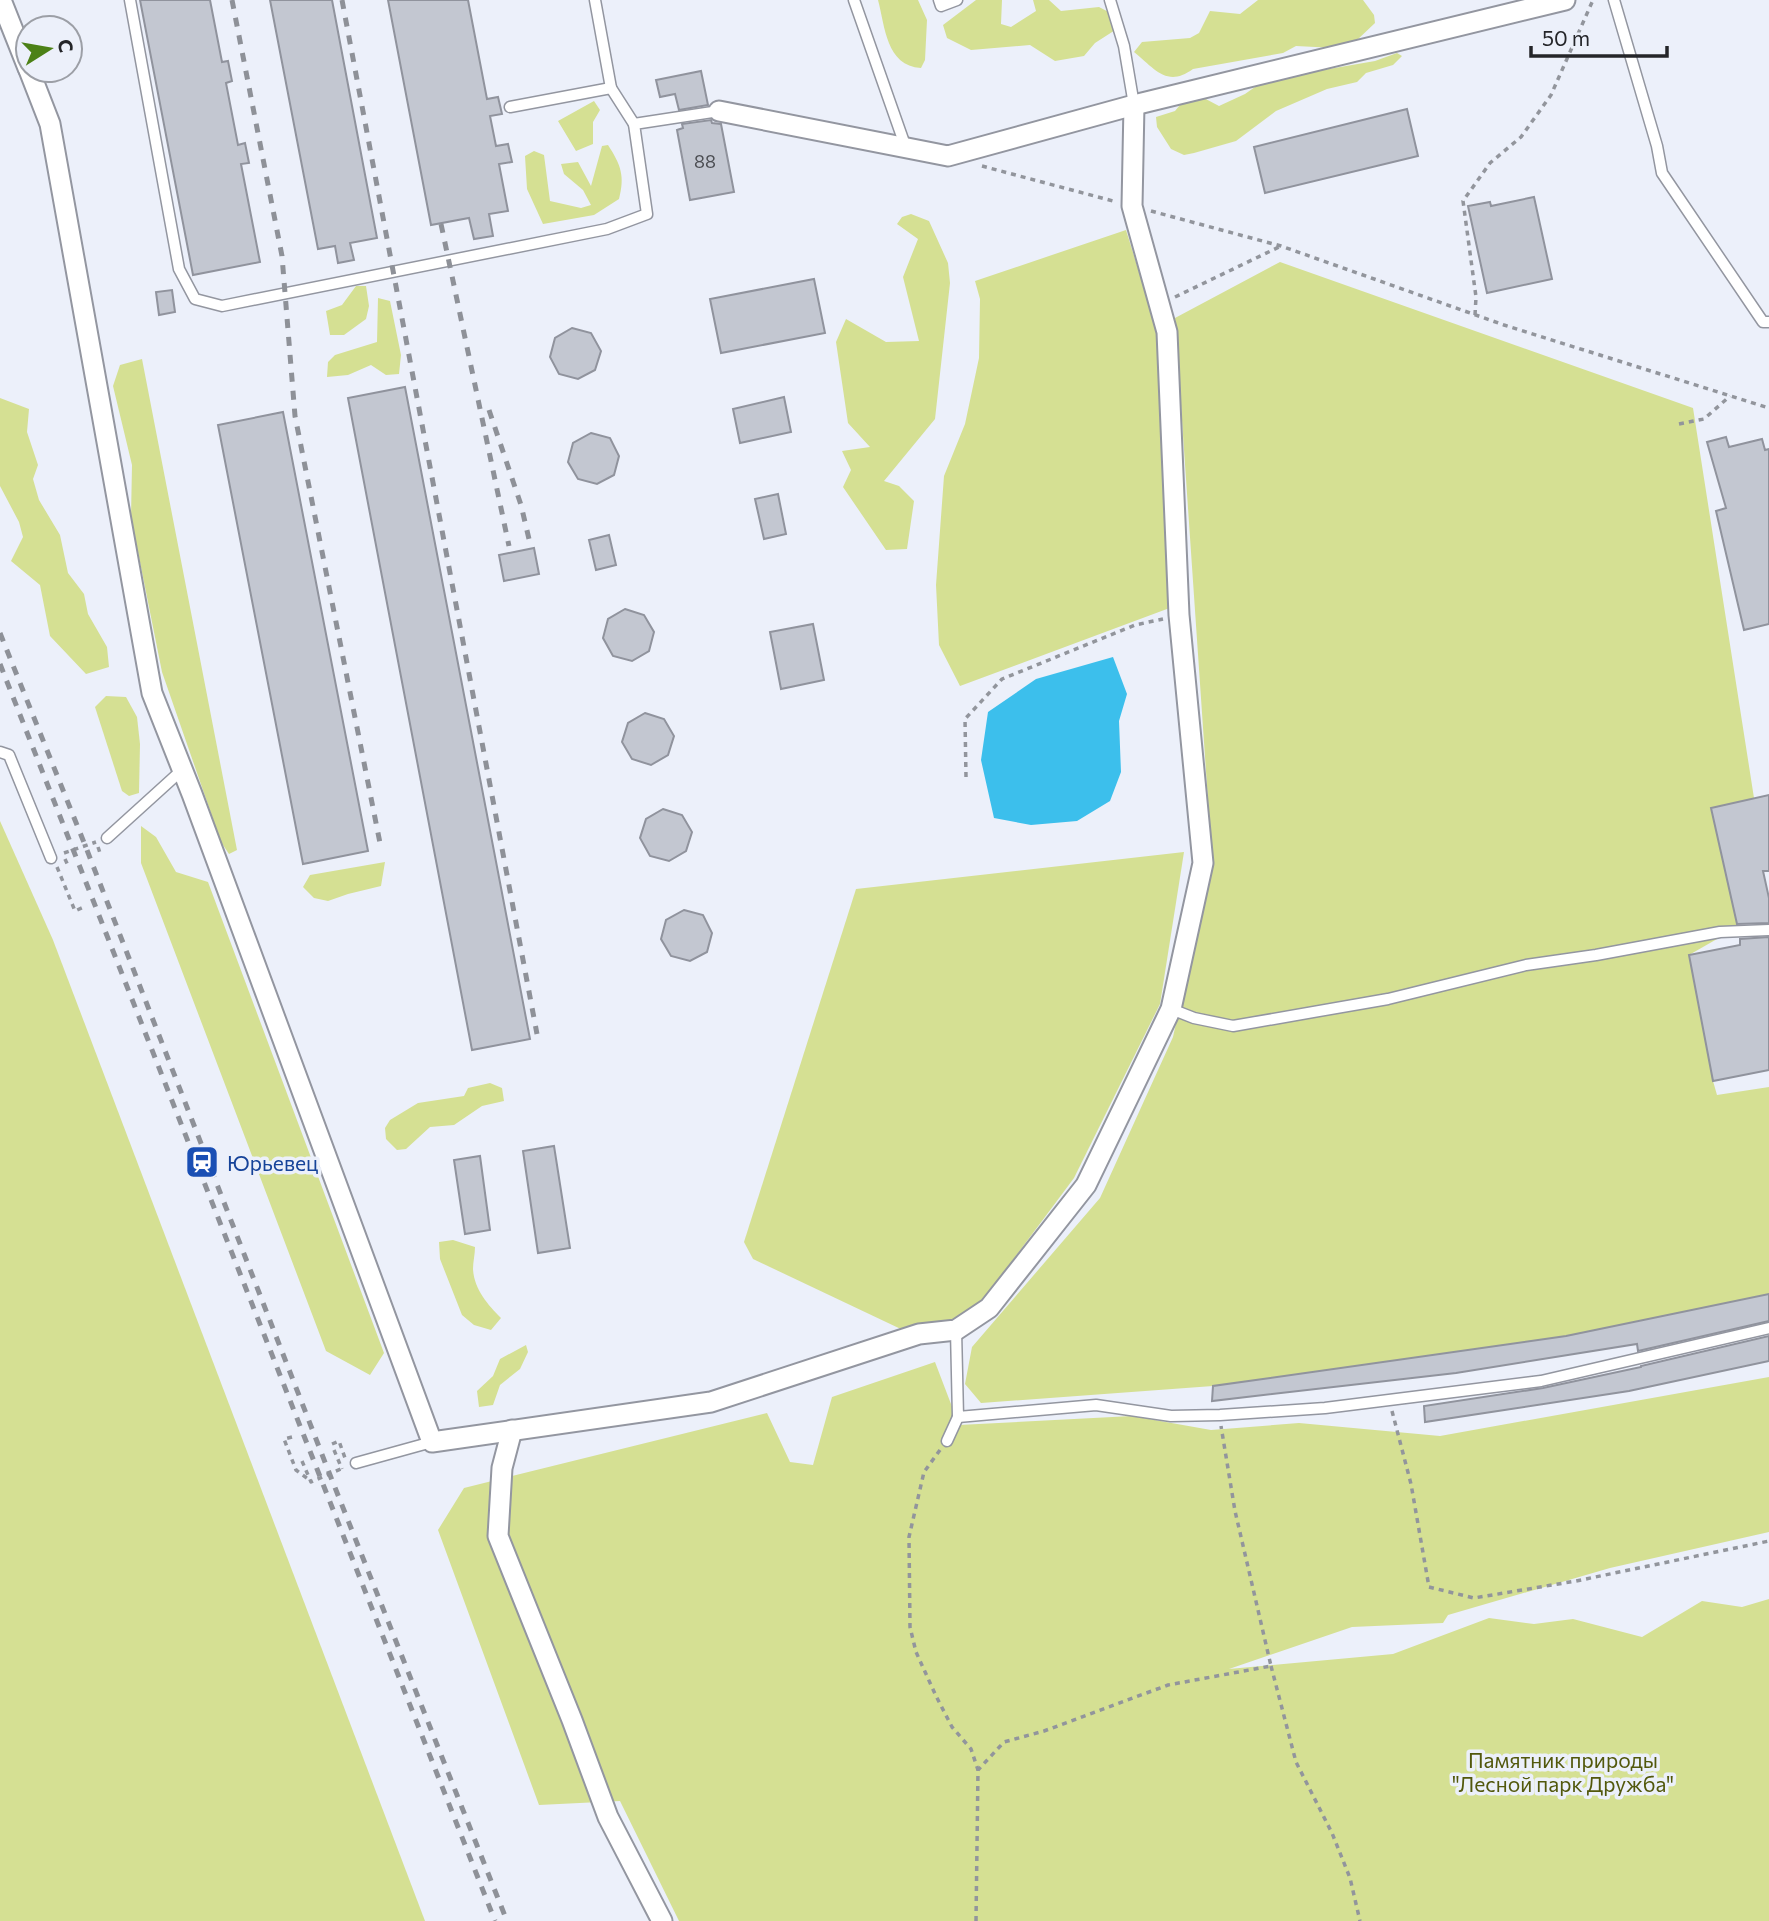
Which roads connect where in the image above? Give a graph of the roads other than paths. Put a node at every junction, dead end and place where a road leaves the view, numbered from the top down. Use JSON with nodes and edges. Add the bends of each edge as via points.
{"nodes":[{"id":1,"x":1,"y":0,"type":"edge"},
{"id":2,"x":130,"y":0,"type":"edge"},
{"id":3,"x":595,"y":0,"type":"edge"},
{"id":4,"x":854,"y":0,"type":"edge"},
{"id":5,"x":939,"y":0,"type":"edge"},
{"id":6,"x":957,"y":0,"type":"edge"},
{"id":7,"x":1110,"y":0,"type":"edge"},
{"id":8,"x":1565,"y":0,"type":"edge"},
{"id":9,"x":1614,"y":0,"type":"edge"},
{"id":10,"x":14,"y":33,"type":"edge"},
{"id":11,"x":34,"y":84,"type":"edge"},
{"id":12,"x":611,"y":88,"type":"junction"},
{"id":13,"x":1134,"y":105,"type":"junction"},
{"id":14,"x":510,"y":107,"type":"dead end"},
{"id":15,"x":719,"y":111,"type":"joint"},
{"id":16,"x":634,"y":124,"type":"junction"},
{"id":17,"x":906,"y":148,"type":"junction"},
{"id":18,"x":1769,"y":322,"type":"edge"},
{"id":19,"x":0,"y":752,"type":"edge"},
{"id":20,"x":182,"y":770,"type":"junction"},
{"id":21,"x":107,"y":838,"type":"road end"},
{"id":22,"x":55,"y":857,"type":"road end"},
{"id":23,"x":1769,"y":930,"type":"edge"},
{"id":24,"x":1171,"y":1009,"type":"junction"},
{"id":25,"x":1769,"y":1328,"type":"edge"},
{"id":26,"x":956,"y":1330,"type":"junction"},
{"id":27,"x":958,"y":1417,"type":"junction"},
{"id":28,"x":512,"y":1430,"type":"junction"},
{"id":29,"x":947,"y":1441,"type":"road end"},
{"id":30,"x":432,"y":1442,"type":"junction"},
{"id":31,"x":356,"y":1463,"type":"dead end"},
{"id":32,"x":662,"y":1921,"type":"edge"}],
"edges":[{"from":1,"to":10,"type":"street"},
{"from":2,"to":16,"type":"lane","via":[[179,269],[195,299],[222,306],[607,229],[647,215]]},
{"from":3,"to":12,"type":"lane"},
{"from":4,"to":17,"type":"lane"},
{"from":5,"to":6,"type":"lane","via":[[941,6]]},
{"from":7,"to":13,"type":"lane"},
{"from":8,"to":13,"type":"street"},
{"from":9,"to":18,"type":"lane","via":[[1662,173],[1763,322]]},
{"from":11,"to":20,"type":"street","via":[[50,124],[152,693]]},
{"from":12,"to":14,"type":"lane"},
{"from":12,"to":16,"type":"lane"},
{"from":13,"to":17,"type":"street","via":[[948,156]]},
{"from":13,"to":24,"type":"street","via":[[1132,206],[1167,332],[1179,615],[1203,863]]},
{"from":15,"to":16,"type":"lane"},
{"from":15,"to":17,"type":"street"},
{"from":19,"to":22,"type":"lane","via":[[9,755]]},
{"from":20,"to":21,"type":"lane"},
{"from":20,"to":30,"type":"street"},
{"from":23,"to":24,"type":"lane","via":[[1720,932],[1526,965],[1388,999],[1233,1027]]},
{"from":24,"to":26,"type":"street","via":[[1086,1185],[989,1308]]},
{"from":25,"to":27,"type":"lane","via":[[1541,1381],[1325,1408],[1171,1416],[1096,1405]]},
{"from":26,"to":27,"type":"lane"},
{"from":26,"to":28,"type":"street","via":[[919,1334],[711,1402]]},
{"from":27,"to":29,"type":"lane"},
{"from":28,"to":30,"type":"street"},
{"from":28,"to":32,"type":"street","via":[[502,1468],[498,1536],[608,1817]]},
{"from":30,"to":31,"type":"lane"}]}
